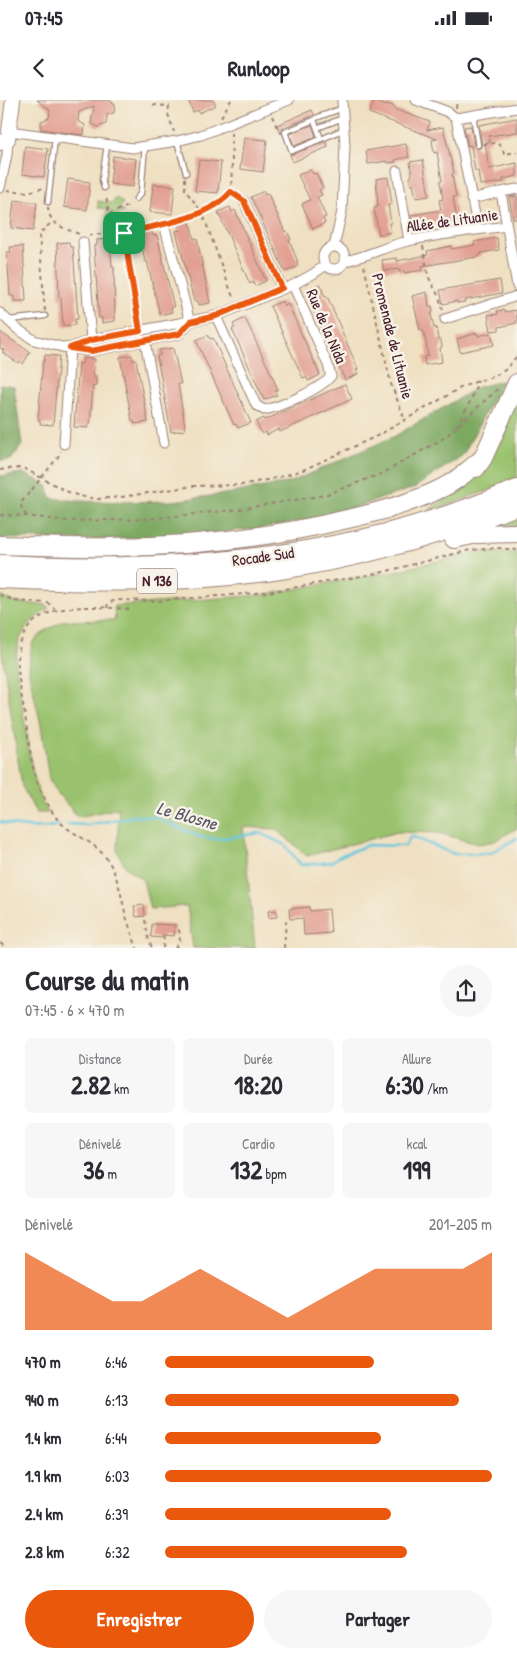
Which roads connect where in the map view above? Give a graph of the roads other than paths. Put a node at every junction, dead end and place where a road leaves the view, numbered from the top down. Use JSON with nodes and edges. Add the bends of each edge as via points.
{"nodes":[{"id":1,"x":13,"y":100,"type":"edge"},
{"id":2,"x":289,"y":100,"type":"edge"},
{"id":3,"x":416,"y":100,"type":"edge"},
{"id":4,"x":342,"y":104,"type":"edge"},
{"id":5,"x":517,"y":108,"type":"edge"},
{"id":6,"x":473,"y":116,"type":"junction"},
{"id":7,"x":344,"y":117,"type":"junction"},
{"id":8,"x":316,"y":118,"type":"dead end"},
{"id":9,"x":456,"y":118,"type":"junction"},
{"id":10,"x":317,"y":128,"type":"junction"},
{"id":11,"x":344,"y":129,"type":"junction"},
{"id":12,"x":6,"y":138,"type":"edge"},
{"id":13,"x":55,"y":138,"type":"junction"},
{"id":14,"x":324,"y":138,"type":"dead end"},
{"id":15,"x":177,"y":141,"type":"junction"},
{"id":16,"x":107,"y":145,"type":"junction"},
{"id":17,"x":478,"y":145,"type":"road end"},
{"id":18,"x":145,"y":146,"type":"junction"},
{"id":19,"x":397,"y":171,"type":"dead end"},
{"id":20,"x":186,"y":173,"type":"road end"},
{"id":21,"x":104,"y":188,"type":"road end"},
{"id":22,"x":0,"y":189,"type":"edge"},
{"id":23,"x":517,"y":189,"type":"edge"},
{"id":24,"x":501,"y":192,"type":"junction"},
{"id":25,"x":136,"y":199,"type":"road end"},
{"id":26,"x":471,"y":199,"type":"junction"},
{"id":27,"x":244,"y":201,"type":"road end"},
{"id":28,"x":48,"y":202,"type":"road end"},
{"id":29,"x":164,"y":226,"type":"road end"},
{"id":30,"x":507,"y":226,"type":"junction"},
{"id":31,"x":478,"y":230,"type":"junction"},
{"id":32,"x":409,"y":241,"type":"junction"},
{"id":33,"x":83,"y":242,"type":"dead end"},
{"id":34,"x":334,"y":247,"type":"junction"},
{"id":35,"x":345,"y":261,"type":"junction"},
{"id":36,"x":326,"y":265,"type":"junction"},
{"id":37,"x":293,"y":285,"type":"junction"},
{"id":38,"x":517,"y":286,"type":"edge"},
{"id":39,"x":282,"y":288,"type":"junction"},
{"id":40,"x":517,"y":296,"type":"edge"},
{"id":41,"x":0,"y":313,"type":"edge"},
{"id":42,"x":45,"y":316,"type":"road end"},
{"id":43,"x":216,"y":316,"type":"junction"},
{"id":44,"x":445,"y":319,"type":"road end"},
{"id":45,"x":7,"y":320,"type":"junction"},
{"id":46,"x":190,"y":322,"type":"junction"},
{"id":47,"x":91,"y":340,"type":"junction"},
{"id":48,"x":145,"y":341,"type":"junction"},
{"id":49,"x":70,"y":348,"type":"junction"},
{"id":50,"x":517,"y":383,"type":"edge"},
{"id":51,"x":164,"y":443,"type":"dead end"},
{"id":52,"x":64,"y":444,"type":"road end"},
{"id":53,"x":483,"y":458,"type":"junction"},
{"id":54,"x":517,"y":489,"type":"edge"},
{"id":55,"x":517,"y":506,"type":"edge"},
{"id":56,"x":517,"y":533,"type":"edge"},
{"id":57,"x":427,"y":538,"type":"junction"},
{"id":58,"x":0,"y":545,"type":"edge"},
{"id":59,"x":319,"y":548,"type":"junction"},
{"id":60,"x":0,"y":564,"type":"edge"},
{"id":61,"x":0,"y":579,"type":"edge"}],
"edges":[{"from":1,"to":12,"type":"street"},
{"from":2,"to":15,"type":"street","via":[[201,135]]},
{"from":3,"to":9,"type":"street"},
{"from":4,"to":7,"type":"street"},
{"from":4,"to":8,"type":"lane"},
{"from":5,"to":6,"type":"street"},
{"from":6,"to":9,"type":"street"},
{"from":6,"to":17,"type":"lane"},
{"from":7,"to":10,"type":"lane"},
{"from":7,"to":11,"type":"street"},
{"from":9,"to":26,"type":"street"},
{"from":10,"to":10,"type":"lane","via":[[321,139],[292,151],[285,132],[314,120]]},
{"from":11,"to":14,"type":"lane"},
{"from":11,"to":34,"type":"street","via":[[342,211]]},
{"from":12,"to":13,"type":"street"},
{"from":12,"to":22,"type":"street"},
{"from":13,"to":16,"type":"street"},
{"from":13,"to":28,"type":"lane"},
{"from":15,"to":18,"type":"street"},
{"from":15,"to":20,"type":"lane"},
{"from":16,"to":18,"type":"street"},
{"from":16,"to":21,"type":"lane","via":[[102,180]]},
{"from":18,"to":25,"type":"lane","via":[[141,193]]},
{"from":19,"to":32,"type":"street"},
{"from":23,"to":24,"type":"street"},
{"from":24,"to":26,"type":"street"},
{"from":24,"to":30,"type":"street"},
{"from":26,"to":31,"type":"street"},
{"from":27,"to":39,"type":"street"},
{"from":29,"to":46,"type":"street"},
{"from":30,"to":31,"type":"street","name":"Allée de Lituanie"},
{"from":30,"to":38,"type":"street","name":"Allée de Lituanie"},
{"from":31,"to":32,"type":"street","name":"Allée de Lituanie"},
{"from":32,"to":35,"type":"street","name":"Allée de Lituanie"},
{"from":33,"to":47,"type":"street"},
{"from":34,"to":35,"type":"street","via":[[343,251]]},
{"from":34,"to":36,"type":"street","via":[[324,254]]},
{"from":35,"to":36,"type":"street","via":[[337,268]]},
{"from":36,"to":37,"type":"street"},
{"from":37,"to":39,"type":"street"},
{"from":37,"to":43,"type":"street","name":"Rue de la Nida","via":[[331,376],[326,383],[274,408],[264,410],[256,405]]},
{"from":39,"to":43,"type":"street"},
{"from":40,"to":44,"type":"street"},
{"from":41,"to":45,"type":"street"},
{"from":42,"to":45,"type":"lane"},
{"from":43,"to":46,"type":"street"},
{"from":45,"to":49,"type":"street","via":[[34,340]]},
{"from":46,"to":47,"type":"street"},
{"from":46,"to":48,"type":"street","via":[[179,334]]},
{"from":47,"to":49,"type":"street"},
{"from":48,"to":49,"type":"street","via":[[91,351]]},
{"from":48,"to":51,"type":"street"},
{"from":49,"to":52,"type":"street"},
{"from":50,"to":53,"type":"highway"},
{"from":53,"to":58,"type":"highway","via":[[454,481],[422,496],[368,514],[286,533],[138,546]]},
{"from":53,"to":59,"type":"highway","via":[[466,480],[439,501],[393,521],[333,538]]},
{"from":54,"to":59,"type":"highway","name":"Rocade Sud","number":"N 136","via":[[432,520]]},
{"from":55,"to":57,"type":"highway","name":"Rocade Sud","number":"N 136"},
{"from":56,"to":57,"type":"highway","via":[[477,534],[444,541]]},
{"from":57,"to":61,"type":"highway","name":"Rocade Sud","number":"N 136","via":[[321,563],[221,577],[118,581]]},
{"from":59,"to":60,"type":"highway","name":"Rocade Sud","number":"N 136","via":[[229,561],[157,566]]}]}
